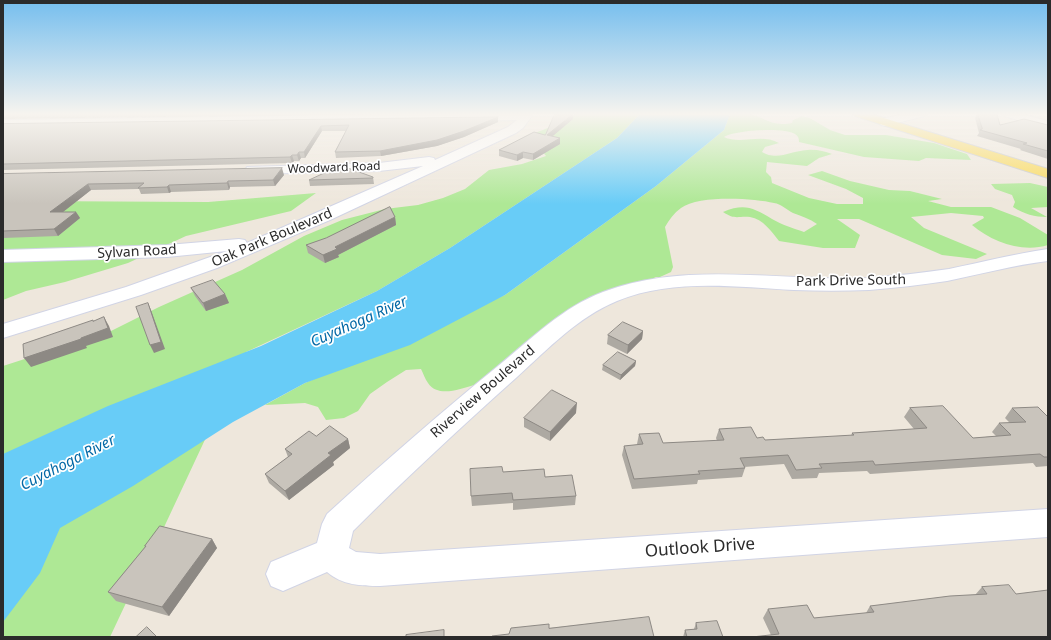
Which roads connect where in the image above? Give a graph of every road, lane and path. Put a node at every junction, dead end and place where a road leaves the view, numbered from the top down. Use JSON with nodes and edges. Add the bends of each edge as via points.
{"nodes":[{"id":1,"x":481,"y":144,"type":"edge"},
{"id":2,"x":954,"y":144,"type":"edge"},
{"id":3,"x":449,"y":158,"type":"junction"},
{"id":4,"x":379,"y":167,"type":"junction"},
{"id":5,"x":239,"y":171,"type":"edge"},
{"id":6,"x":1048,"y":174,"type":"edge"},
{"id":7,"x":404,"y":180,"type":"junction"},
{"id":8,"x":271,"y":240,"type":"junction"},
{"id":9,"x":172,"y":251,"type":"junction"},
{"id":10,"x":1048,"y":255,"type":"edge"},
{"id":11,"x":3,"y":256,"type":"edge"},
{"id":12,"x":175,"y":277,"type":"junction"},
{"id":13,"x":699,"y":279,"type":"joint"},
{"id":14,"x":3,"y":331,"type":"edge"},
{"id":15,"x":1048,"y":523,"type":"edge"},
{"id":16,"x":342,"y":561,"type":"junction"},
{"id":17,"x":283,"y":574,"type":"dead end"}],
"edges":[{"from":1,"to":3,"type":"street","name":"Oak Park Boulevard"},
{"from":2,"to":6,"type":"main road"},
{"from":3,"to":4,"type":"street","name":"Woodward Road"},
{"from":3,"to":7,"type":"street","name":"Oak Park Boulevard"},
{"from":4,"to":5,"type":"street","name":"Woodward Road"},
{"from":4,"to":7,"type":"street","via":[[400,173]]},
{"from":7,"to":8,"type":"street","name":"Oak Park Boulevard"},
{"from":8,"to":9,"type":"street","name":"Sylvan Road"},
{"from":8,"to":12,"type":"street","name":"Oak Park Boulevard"},
{"from":9,"to":11,"type":"street","name":"Sylvan Road"},
{"from":9,"to":12,"type":"street","via":[[180,256],[182,262]]},
{"from":10,"to":13,"type":"street","name":"Park Drive South","via":[[946,275],[890,282],[827,284]]},
{"from":12,"to":14,"type":"street","name":"Oak Park Boulevard"},
{"from":13,"to":16,"type":"street","name":"Riverview Boulevard","via":[[634,289],[596,303],[526,354],[338,524]]},
{"from":15,"to":16,"type":"street","name":"Outlook Drive","via":[[380,570]]},
{"from":16,"to":17,"type":"street"}]}
